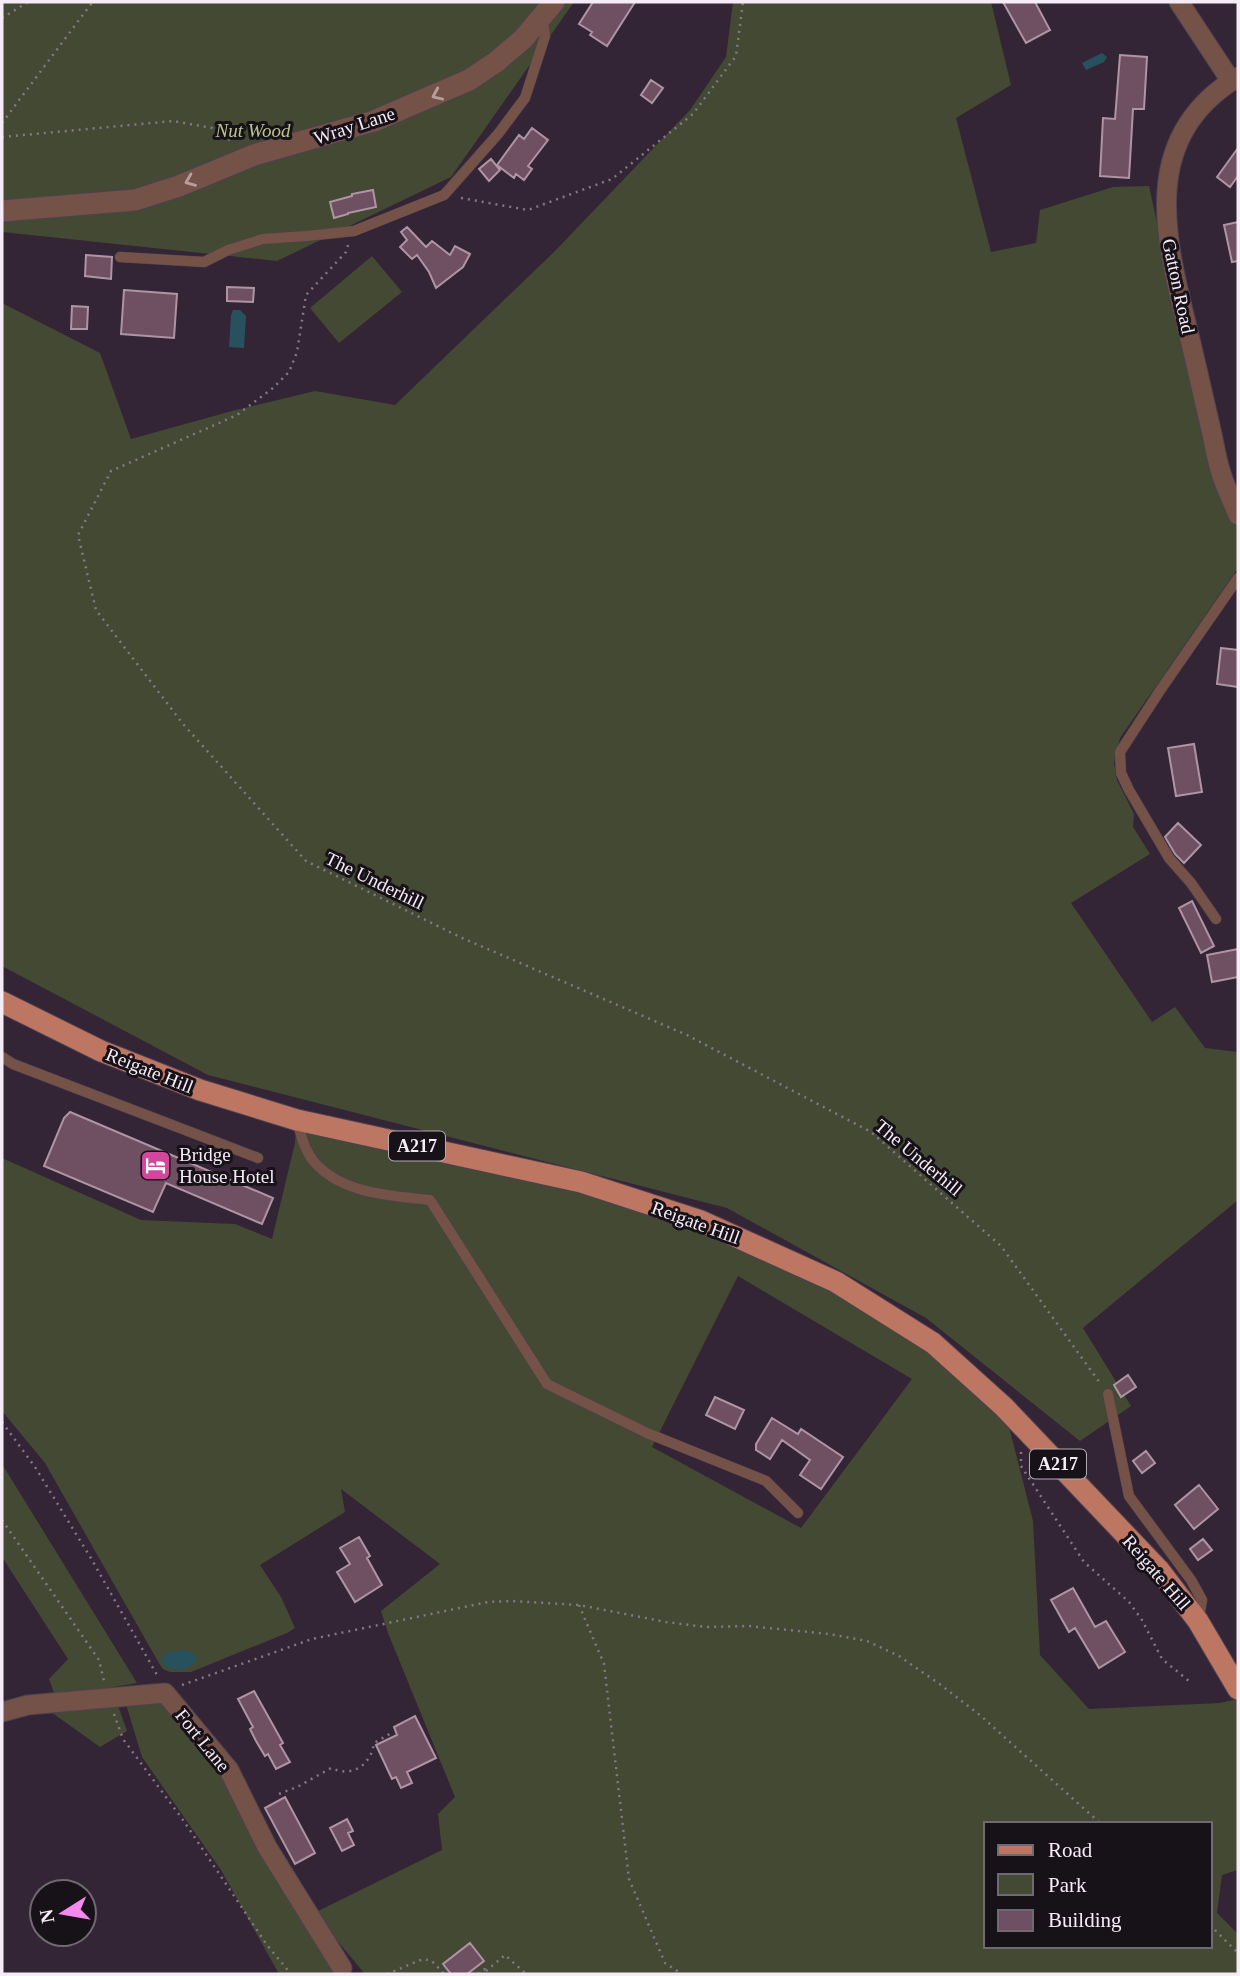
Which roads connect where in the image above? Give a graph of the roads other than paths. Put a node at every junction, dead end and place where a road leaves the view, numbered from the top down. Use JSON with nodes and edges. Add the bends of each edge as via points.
{"nodes":[{"id":1,"x":1179,"y":2,"type":"edge"},
{"id":2,"x":548,"y":9,"type":"edge"},
{"id":3,"x":1235,"y":79,"type":"edge"},
{"id":4,"x":2,"y":211,"type":"edge"},
{"id":5,"x":120,"y":257,"type":"dead end"},
{"id":6,"x":1238,"y":515,"type":"edge"},
{"id":7,"x":1238,"y":578,"type":"edge"},
{"id":8,"x":1216,"y":919,"type":"dead end"},
{"id":9,"x":2,"y":1002,"type":"edge"},
{"id":10,"x":2,"y":1057,"type":"edge"},
{"id":11,"x":297,"y":1120,"type":"junction"},
{"id":12,"x":258,"y":1158,"type":"dead end"},
{"id":13,"x":1108,"y":1394,"type":"road end"},
{"id":14,"x":799,"y":1513,"type":"dead end"},
{"id":15,"x":1198,"y":1621,"type":"junction"},
{"id":16,"x":1238,"y":1689,"type":"edge"},
{"id":17,"x":2,"y":1712,"type":"edge"},
{"id":18,"x":342,"y":1968,"type":"dead end"}],
"edges":[{"from":1,"to":3,"type":"street"},
{"from":2,"to":4,"type":"street","name":"Wray Lane","one_way":true,"via":[[496,62],[468,80],[374,121],[254,155],[135,200]]},
{"from":2,"to":5,"type":"lane","via":[[545,36],[525,98],[443,195],[354,231],[264,239],[204,261]]},
{"from":3,"to":6,"type":"street","name":"Gatton Road","via":[[1200,107],[1185,128],[1171,160],[1165,201],[1174,271],[1221,475]]},
{"from":7,"to":8,"type":"lane","via":[[1121,752],[1121,773],[1129,790],[1169,858]]},
{"from":9,"to":11,"type":"main road","name":"Reigate Hill","number":"A217","via":[[140,1067]]},
{"from":10,"to":12,"type":"lane"},
{"from":11,"to":14,"type":"lane","via":[[315,1164],[333,1178],[376,1195],[430,1200],[547,1384],[647,1433],[766,1481]]},
{"from":11,"to":15,"type":"main road","name":"Reigate Hill","number":"A217","via":[[581,1182],[701,1221],[836,1282],[933,1343],[1004,1407],[1160,1571]]},
{"from":13,"to":15,"type":"lane","via":[[1129,1496],[1191,1580],[1202,1600]]},
{"from":15,"to":16,"type":"main road","name":"Reigate Hill","number":"A217"},
{"from":17,"to":18,"type":"street","name":"Fort Lane","via":[[28,1705],[165,1693],[229,1770],[267,1847]]}]}
